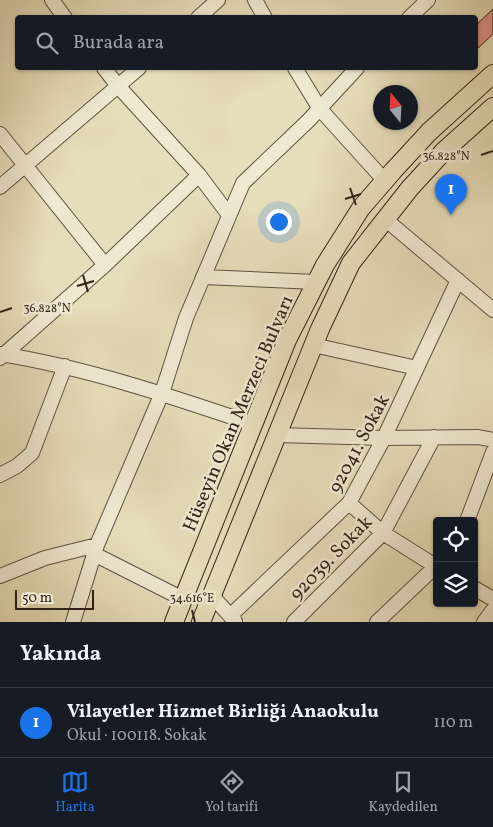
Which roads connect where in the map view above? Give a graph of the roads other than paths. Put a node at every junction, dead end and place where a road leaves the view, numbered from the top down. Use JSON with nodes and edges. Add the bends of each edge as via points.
{"nodes":[{"id":1,"x":52,"y":0,"type":"edge"},
{"id":2,"x":218,"y":0,"type":"edge"},
{"id":3,"x":255,"y":0,"type":"edge"},
{"id":4,"x":428,"y":0,"type":"edge"},
{"id":5,"x":63,"y":15,"type":"edge"},
{"id":6,"x":201,"y":15,"type":"edge"},
{"id":7,"x":263,"y":15,"type":"edge"},
{"id":8,"x":412,"y":15,"type":"edge"},
{"id":9,"x":106,"y":70,"type":"edge"},
{"id":10,"x":137,"y":70,"type":"edge"},
{"id":11,"x":296,"y":70,"type":"edge"},
{"id":12,"x":355,"y":70,"type":"edge"},
{"id":13,"x":493,"y":74,"type":"edge"},
{"id":14,"x":118,"y":86,"type":"junction"},
{"id":15,"x":493,"y":107,"type":"edge"},
{"id":16,"x":320,"y":109,"type":"junction"},
{"id":17,"x":0,"y":134,"type":"edge"},
{"id":18,"x":25,"y":165,"type":"junction"},
{"id":19,"x":198,"y":174,"type":"junction"},
{"id":20,"x":384,"y":180,"type":"junction"},
{"id":21,"x":0,"y":187,"type":"edge"},
{"id":22,"x":229,"y":215,"type":"junction"},
{"id":23,"x":385,"y":219,"type":"junction"},
{"id":24,"x":105,"y":265,"type":"junction"},
{"id":25,"x":203,"y":277,"type":"junction"},
{"id":26,"x":458,"y":280,"type":"junction"},
{"id":27,"x":316,"y":282,"type":"junction"},
{"id":28,"x":493,"y":310,"type":"edge"},
{"id":29,"x":313,"y":345,"type":"junction"},
{"id":30,"x":1,"y":356,"type":"edge"},
{"id":31,"x":65,"y":366,"type":"junction"},
{"id":32,"x":417,"y":368,"type":"junction"},
{"id":33,"x":162,"y":393,"type":"junction"},
{"id":34,"x":253,"y":424,"type":"junction"},
{"id":35,"x":277,"y":435,"type":"junction"},
{"id":36,"x":434,"y":437,"type":"junction"},
{"id":37,"x":384,"y":438,"type":"junction"},
{"id":38,"x":493,"y":440,"type":"edge"},
{"id":39,"x":493,"y":452,"type":"edge"},
{"id":40,"x":0,"y":475,"type":"edge"},
{"id":41,"x":349,"y":503,"type":"junction"},
{"id":42,"x":469,"y":517,"type":"edge"},
{"id":43,"x":383,"y":532,"type":"junction"},
{"id":44,"x":95,"y":549,"type":"junction"},
{"id":45,"x":433,"y":564,"type":"edge"},
{"id":46,"x":433,"y":569,"type":"edge"},
{"id":47,"x":0,"y":576,"type":"edge"},
{"id":48,"x":478,"y":590,"type":"edge"},
{"id":49,"x":212,"y":596,"type":"junction"},
{"id":50,"x":183,"y":599,"type":"junction"},
{"id":51,"x":493,"y":599,"type":"edge"},
{"id":52,"x":233,"y":619,"type":"edge"},
{"id":53,"x":72,"y":622,"type":"edge"},
{"id":54,"x":174,"y":622,"type":"edge"},
{"id":55,"x":201,"y":622,"type":"edge"},
{"id":56,"x":294,"y":622,"type":"edge"},
{"id":57,"x":378,"y":622,"type":"edge"}],
"edges":[{"from":1,"to":5,"type":"street"},
{"from":2,"to":6,"type":"street"},
{"from":3,"to":7,"type":"street"},
{"from":4,"to":8,"type":"street"},
{"from":9,"to":14,"type":"street"},
{"from":10,"to":14,"type":"street"},
{"from":11,"to":16,"type":"street"},
{"from":12,"to":16,"type":"street"},
{"from":13,"to":20,"type":"main road","name":"Hüseyin Okan Merzeci Bulvarı","via":[[429,132]]},
{"from":14,"to":18,"type":"street"},
{"from":14,"to":19,"type":"street"},
{"from":15,"to":23,"type":"main road","via":[[444,150]]},
{"from":16,"to":20,"type":"street"},
{"from":16,"to":22,"type":"street","via":[[243,183]]},
{"from":17,"to":18,"type":"street"},
{"from":18,"to":21,"type":"street"},
{"from":18,"to":24,"type":"street"},
{"from":19,"to":22,"type":"street"},
{"from":19,"to":24,"type":"street"},
{"from":20,"to":27,"type":"main road","name":"Hüseyin Okan Merzeci Bulvarı","via":[[362,208]]},
{"from":22,"to":25,"type":"street"},
{"from":23,"to":26,"type":"street"},
{"from":23,"to":29,"type":"main road","via":[[351,263]]},
{"from":24,"to":30,"type":"street"},
{"from":25,"to":27,"type":"street"},
{"from":25,"to":33,"type":"street"},
{"from":26,"to":28,"type":"street"},
{"from":26,"to":32,"type":"street","name":"92041. Sokak"},
{"from":27,"to":34,"type":"main road","name":"Hüseyin Okan Merzeci Bulvarı","via":[[287,340]]},
{"from":29,"to":32,"type":"street"},
{"from":29,"to":35,"type":"main road"},
{"from":30,"to":31,"type":"street"},
{"from":31,"to":33,"type":"street"},
{"from":31,"to":40,"type":"street","via":[[32,453]]},
{"from":32,"to":37,"type":"street","name":"92041. Sokak"},
{"from":33,"to":34,"type":"street"},
{"from":33,"to":44,"type":"street"},
{"from":34,"to":50,"type":"main road","name":"Hüseyin Okan Merzeci Bulvarı"},
{"from":35,"to":37,"type":"street"},
{"from":35,"to":49,"type":"main road"},
{"from":36,"to":37,"type":"street"},
{"from":36,"to":38,"type":"street"},
{"from":36,"to":43,"type":"street","name":"92039. Sokak"},
{"from":37,"to":41,"type":"street","name":"92041. Sokak"},
{"from":39,"to":42,"type":"street"},
{"from":41,"to":43,"type":"street"},
{"from":41,"to":52,"type":"street","name":"92041. Sokak"},
{"from":43,"to":45,"type":"street"},
{"from":43,"to":56,"type":"street","name":"92039. Sokak"},
{"from":44,"to":47,"type":"street","via":[[46,558]]},
{"from":44,"to":50,"type":"street"},
{"from":44,"to":53,"type":"street"},
{"from":46,"to":57,"type":"street"},
{"from":48,"to":51,"type":"street"},
{"from":49,"to":52,"type":"street"},
{"from":49,"to":55,"type":"main road"},
{"from":50,"to":54,"type":"main road","name":"Hüseyin Okan Merzeci Bulvarı"}]}
